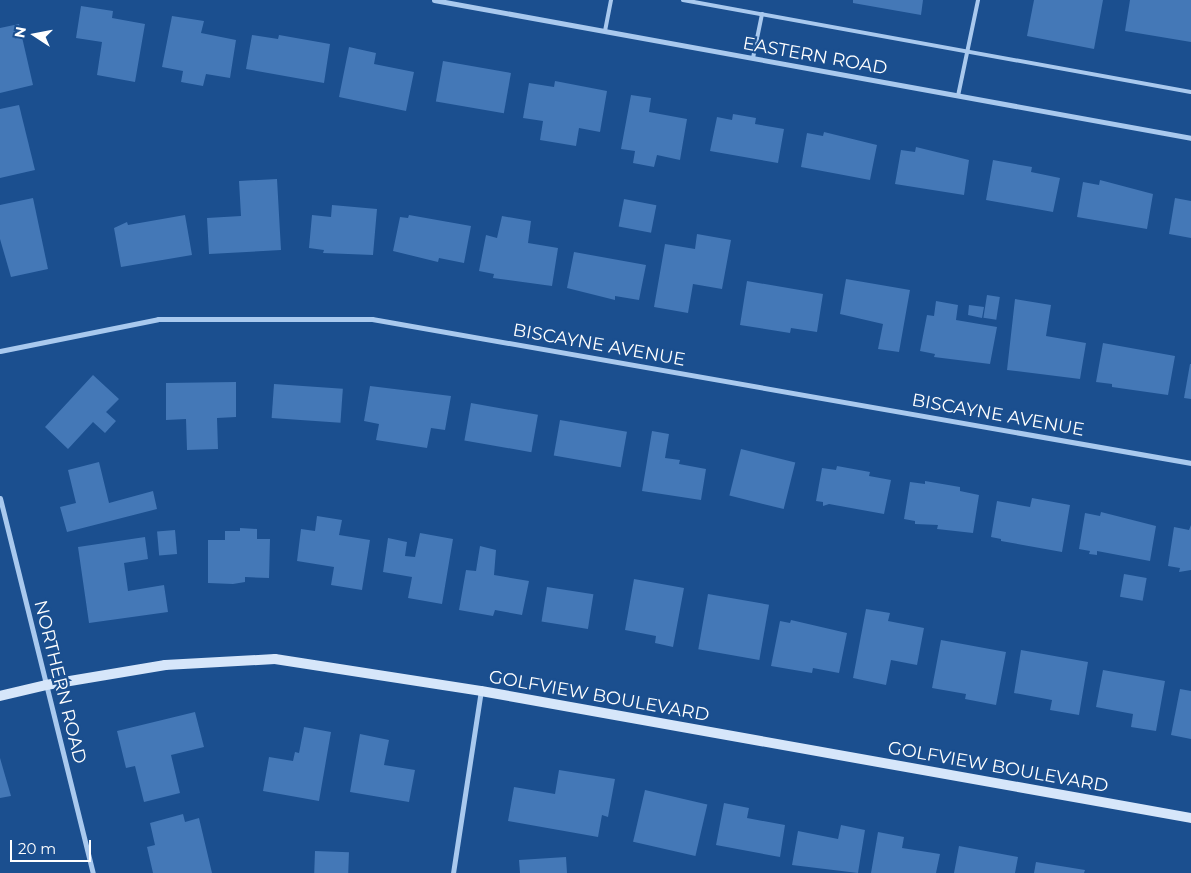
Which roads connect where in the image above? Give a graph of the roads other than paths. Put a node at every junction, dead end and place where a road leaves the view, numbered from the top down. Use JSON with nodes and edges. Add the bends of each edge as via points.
{"nodes":[{"id":1,"x":434,"y":0,"type":"edge"},
{"id":2,"x":611,"y":0,"type":"edge"},
{"id":3,"x":683,"y":0,"type":"edge"},
{"id":4,"x":978,"y":0,"type":"edge"},
{"id":5,"x":762,"y":14,"type":"junction"},
{"id":6,"x":605,"y":31,"type":"junction"},
{"id":7,"x":967,"y":51,"type":"junction"},
{"id":8,"x":753,"y":58,"type":"junction"},
{"id":9,"x":1191,"y":92,"type":"edge"},
{"id":10,"x":958,"y":96,"type":"junction"},
{"id":11,"x":1191,"y":138,"type":"edge"},
{"id":12,"x":0,"y":351,"type":"edge"},
{"id":13,"x":1191,"y":463,"type":"edge"},
{"id":14,"x":0,"y":498,"type":"edge"},
{"id":15,"x":46,"y":685,"type":"junction"},
{"id":16,"x":481,"y":691,"type":"junction"},
{"id":17,"x":0,"y":696,"type":"edge"},
{"id":18,"x":1191,"y":818,"type":"edge"},
{"id":19,"x":94,"y":873,"type":"edge"},
{"id":20,"x":452,"y":873,"type":"edge"}],
"edges":[{"from":1,"to":6,"type":"street","name":"EASTERN ROAD"},
{"from":2,"to":6,"type":"lane"},
{"from":3,"to":5,"type":"lane"},
{"from":4,"to":7,"type":"lane"},
{"from":5,"to":7,"type":"lane"},
{"from":5,"to":8,"type":"lane"},
{"from":6,"to":8,"type":"street","name":"EASTERN ROAD"},
{"from":7,"to":9,"type":"lane"},
{"from":7,"to":10,"type":"lane"},
{"from":8,"to":10,"type":"street","name":"EASTERN ROAD"},
{"from":10,"to":11,"type":"street","name":"EASTERN ROAD"},
{"from":12,"to":13,"type":"street","name":"BISCAYNE AVENUE","via":[[158,319],[372,319]]},
{"from":14,"to":15,"type":"street","name":"NORTHERN ROAD"},
{"from":15,"to":16,"type":"street","name":"GOLFVIEW BOULEVARD","via":[[165,665],[275,659]]},
{"from":15,"to":17,"type":"street","name":"GOLFVIEW BOULEVARD"},
{"from":15,"to":19,"type":"street","name":"NORTHERN ROAD"},
{"from":16,"to":18,"type":"street","name":"GOLFVIEW BOULEVARD"},
{"from":16,"to":20,"type":"street"}]}
